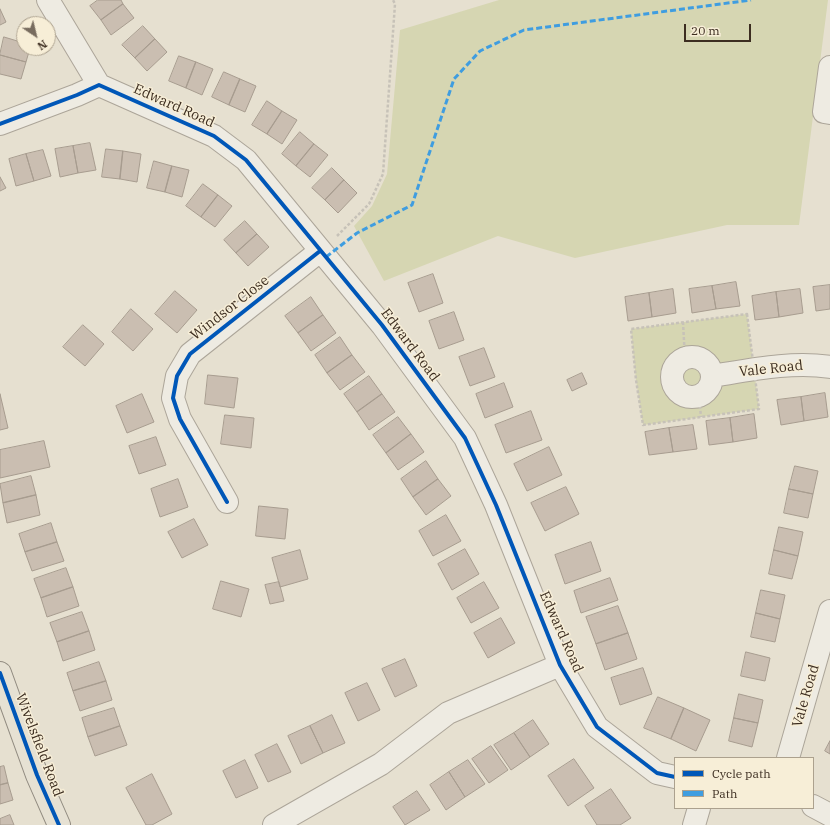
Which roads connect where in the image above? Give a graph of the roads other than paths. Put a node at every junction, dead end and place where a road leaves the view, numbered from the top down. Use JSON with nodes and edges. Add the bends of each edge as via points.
{"nodes":[{"id":1,"x":48,"y":0,"type":"edge"},
{"id":2,"x":830,"y":67,"type":"edge"},
{"id":3,"x":99,"y":85,"type":"junction"},
{"id":4,"x":830,"y":113,"type":"edge"},
{"id":5,"x":0,"y":124,"type":"edge"},
{"id":6,"x":320,"y":251,"type":"junction"},
{"id":7,"x":830,"y":367,"type":"edge"},
{"id":8,"x":712,"y":376,"type":"junction"},
{"id":9,"x":227,"y":502,"type":"dead end"},
{"id":10,"x":830,"y":611,"type":"edge"},
{"id":11,"x":560,"y":665,"type":"junction"},
{"id":12,"x":0,"y":673,"type":"edge"},
{"id":13,"x":788,"y":757,"type":"edge"},
{"id":14,"x":674,"y":777,"type":"edge"},
{"id":15,"x":814,"y":807,"type":"edge"},
{"id":16,"x":699,"y":809,"type":"edge"},
{"id":17,"x":830,"y":815,"type":"edge"},
{"id":18,"x":58,"y":825,"type":"edge"},
{"id":19,"x":274,"y":825,"type":"edge"},
{"id":20,"x":694,"y":825,"type":"edge"}],
"edges":[{"from":1,"to":3,"type":"street"},
{"from":2,"to":4,"type":"street","via":[[824,112]]},
{"from":3,"to":5,"type":"street"},
{"from":3,"to":6,"type":"street","name":"Edward Road","via":[[214,136],[246,160]]},
{"from":6,"to":9,"type":"street","name":"Windsor Close","via":[[190,354],[177,376],[173,398],[180,419]]},
{"from":6,"to":11,"type":"street","name":"Edward Road","via":[[382,325],[465,438],[496,505]]},
{"from":7,"to":8,"type":"street","name":"Vale Road","via":[[814,364],[754,369]]},
{"from":8,"to":8,"type":"street","via":[[710,369],[701,360],[685,359],[673,370],[673,383],[680,394],[700,407]]},
{"from":10,"to":13,"type":"street","name":"Vale Road"},
{"from":11,"to":14,"type":"street","name":"Edward Road","via":[[597,727],[658,773]]},
{"from":11,"to":19,"type":"street","name":"Edward Road","via":[[448,713],[381,764]]},
{"from":12,"to":18,"type":"main road","name":"Wivelsfield Road"},
{"from":15,"to":17,"type":"street"},
{"from":16,"to":20,"type":"street"}]}
